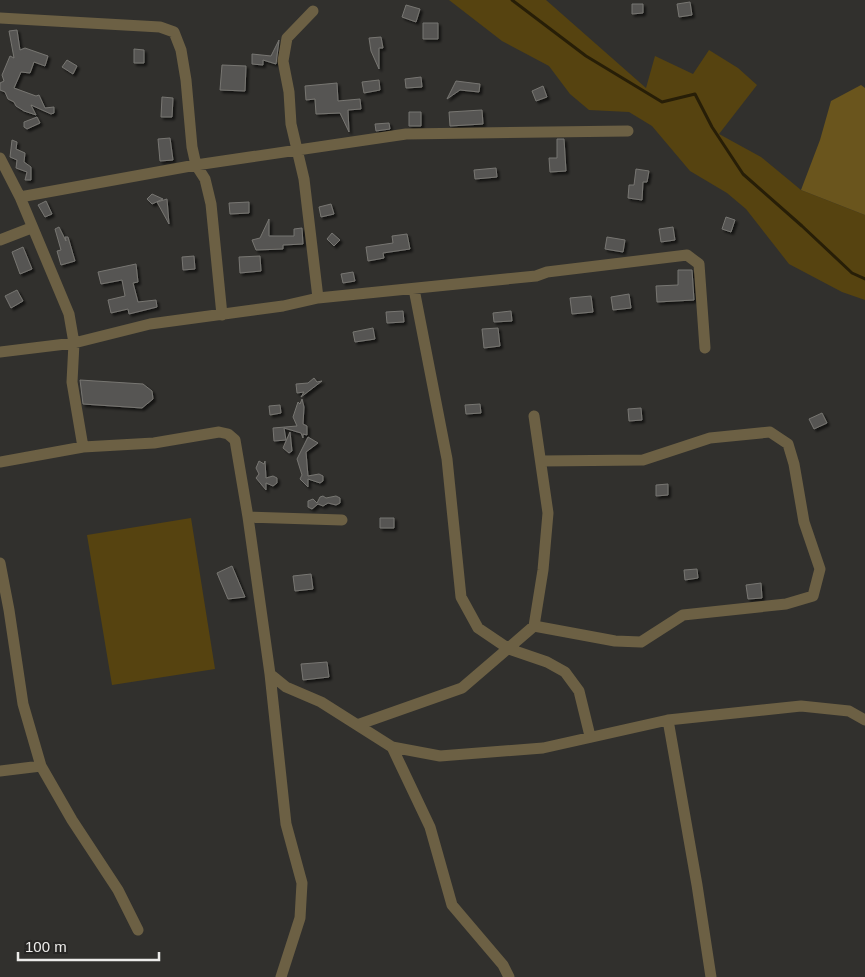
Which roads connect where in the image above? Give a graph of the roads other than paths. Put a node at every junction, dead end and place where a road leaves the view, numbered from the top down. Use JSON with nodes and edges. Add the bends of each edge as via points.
{"nodes":[{"id":1,"x":313,"y":11,"type":"dead end"},
{"id":2,"x":0,"y":18,"type":"edge"},
{"id":3,"x":628,"y":131,"type":"dead end"},
{"id":4,"x":296,"y":150,"type":"junction"},
{"id":5,"x":0,"y":158,"type":"edge"},
{"id":6,"x":196,"y":165,"type":"junction"},
{"id":7,"x":20,"y":197,"type":"junction"},
{"id":8,"x":31,"y":228,"type":"junction"},
{"id":9,"x":0,"y":240,"type":"edge"},
{"id":10,"x":414,"y":289,"type":"junction"},
{"id":11,"x":318,"y":298,"type":"junction"},
{"id":12,"x":222,"y":315,"type":"junction"},
{"id":13,"x":74,"y":343,"type":"junction"},
{"id":14,"x":705,"y":348,"type":"dead end"},
{"id":15,"x":0,"y":352,"type":"edge"},
{"id":16,"x":534,"y":416,"type":"dead end"},
{"id":17,"x":83,"y":447,"type":"junction"},
{"id":18,"x":541,"y":461,"type":"junction"},
{"id":19,"x":0,"y":462,"type":"edge"},
{"id":20,"x":248,"y":517,"type":"junction"},
{"id":21,"x":342,"y":520,"type":"dead end"},
{"id":22,"x":0,"y":563,"type":"edge"},
{"id":23,"x":534,"y":626,"type":"junction"},
{"id":24,"x":509,"y":649,"type":"junction"},
{"id":25,"x":270,"y":674,"type":"junction"},
{"id":26,"x":668,"y":720,"type":"junction"},
{"id":27,"x":865,"y":720,"type":"edge"},
{"id":28,"x":357,"y":725,"type":"junction"},
{"id":29,"x":590,"y":736,"type":"junction"},
{"id":30,"x":392,"y":747,"type":"junction"},
{"id":31,"x":41,"y":766,"type":"junction"},
{"id":32,"x":0,"y":771,"type":"edge"},
{"id":33,"x":138,"y":930,"type":"dead end"},
{"id":34,"x":281,"y":977,"type":"edge"},
{"id":35,"x":509,"y":977,"type":"edge"},
{"id":36,"x":711,"y":977,"type":"edge"}],
"edges":[{"from":1,"to":4,"type":"street","via":[[287,38],[283,50]]},
{"from":2,"to":6,"type":"street","via":[[160,27],[174,32],[186,80]]},
{"from":3,"to":4,"type":"street","via":[[406,134]]},
{"from":4,"to":6,"type":"street"},
{"from":4,"to":11,"type":"street","via":[[304,179]]},
{"from":5,"to":7,"type":"street"},
{"from":6,"to":7,"type":"street"},
{"from":6,"to":12,"type":"street","via":[[206,179],[211,204]]},
{"from":7,"to":8,"type":"street"},
{"from":8,"to":9,"type":"street"},
{"from":8,"to":13,"type":"street","via":[[69,314]]},
{"from":10,"to":11,"type":"street"},
{"from":10,"to":14,"type":"street","via":[[687,255],[700,264]]},
{"from":10,"to":24,"type":"street","via":[[448,459],[461,597],[478,628]]},
{"from":11,"to":12,"type":"street"},
{"from":12,"to":13,"type":"street","via":[[150,324]]},
{"from":13,"to":15,"type":"street"},
{"from":13,"to":17,"type":"street","via":[[72,382]]},
{"from":16,"to":18,"type":"street"},
{"from":17,"to":19,"type":"street"},
{"from":17,"to":20,"type":"street","via":[[154,443],[218,432],[228,434],[235,440]]},
{"from":18,"to":23,"type":"street","via":[[548,513]]},
{"from":18,"to":23,"type":"street","via":[[643,460],[710,438],[770,432],[788,444],[804,522],[820,569],[813,596],[786,604],[683,615],[642,642],[615,641]]},
{"from":20,"to":21,"type":"street"},
{"from":20,"to":25,"type":"street"},
{"from":22,"to":31,"type":"street","via":[[23,704]]},
{"from":23,"to":24,"type":"street"},
{"from":24,"to":28,"type":"street","via":[[462,688]]},
{"from":24,"to":29,"type":"street","via":[[565,672],[579,691]]},
{"from":25,"to":28,"type":"street","via":[[286,687],[321,702]]},
{"from":25,"to":34,"type":"street","via":[[286,824],[302,883],[300,918]]},
{"from":26,"to":27,"type":"street","via":[[801,706],[849,711]]},
{"from":26,"to":29,"type":"street"},
{"from":26,"to":36,"type":"street"},
{"from":28,"to":30,"type":"street"},
{"from":29,"to":30,"type":"street","via":[[543,748],[440,756]]},
{"from":30,"to":35,"type":"street","via":[[430,827],[452,905]]},
{"from":31,"to":32,"type":"street"},
{"from":31,"to":33,"type":"street","via":[[118,890]]}]}
